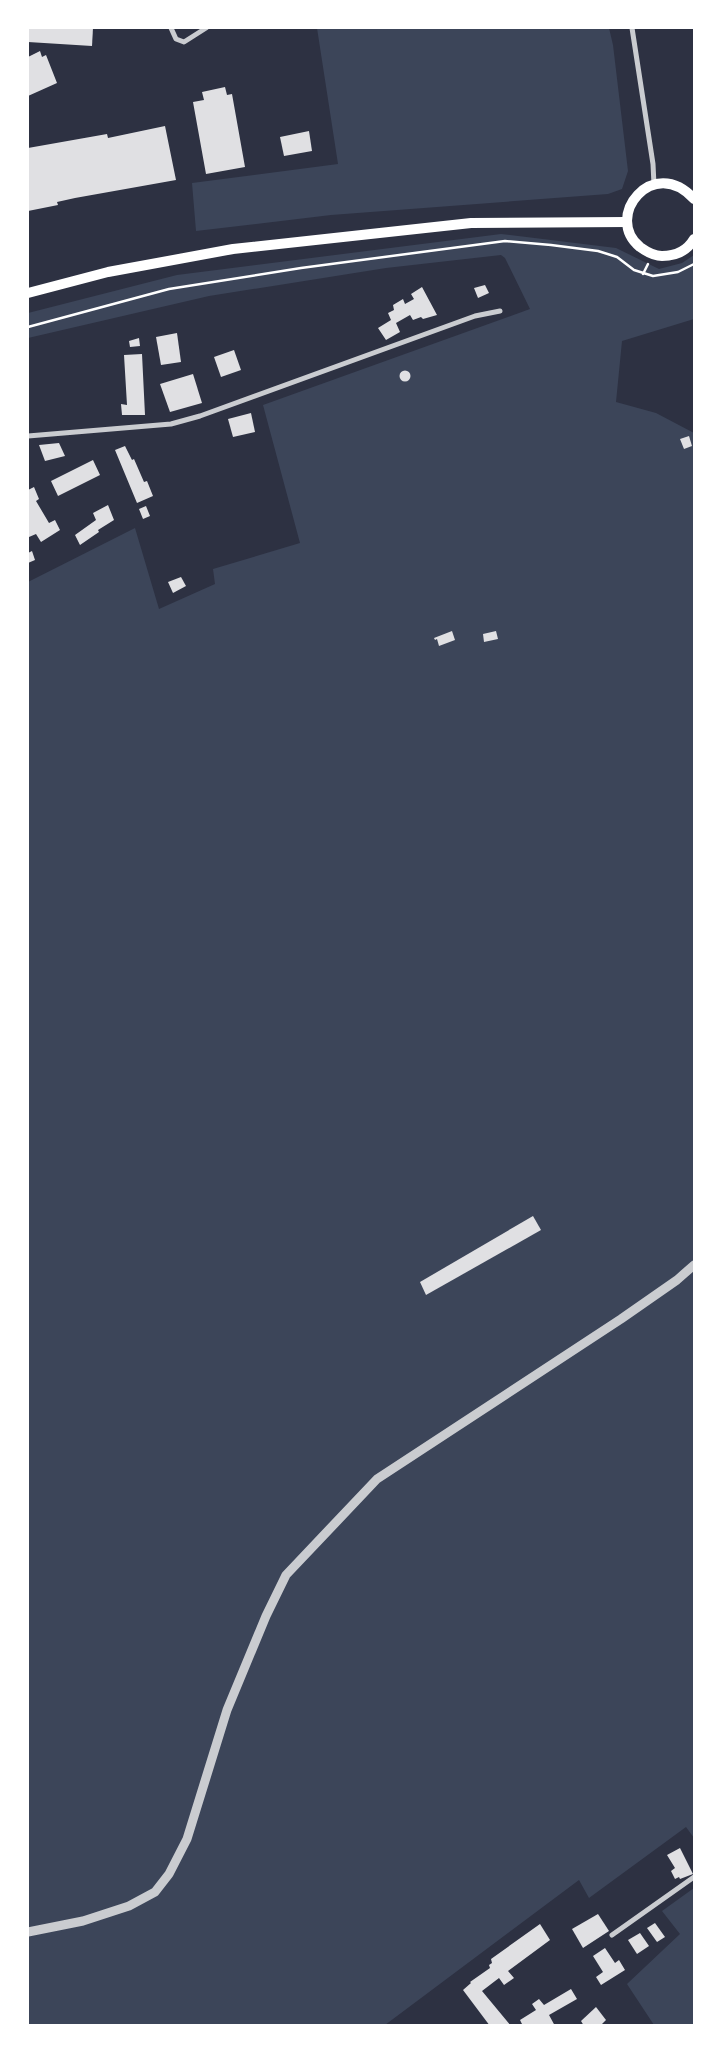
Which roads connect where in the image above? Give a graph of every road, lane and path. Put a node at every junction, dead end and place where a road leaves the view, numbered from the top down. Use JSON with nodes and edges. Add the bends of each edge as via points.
{"nodes":[{"id":1,"x":171,"y":28,"type":"edge"},
{"id":2,"x":206,"y":28,"type":"edge"},
{"id":3,"x":632,"y":28,"type":"edge"},
{"id":4,"x":654,"y":184,"type":"junction"},
{"id":5,"x":694,"y":200,"type":"edge"},
{"id":6,"x":628,"y":222,"type":"junction"},
{"id":7,"x":694,"y":239,"type":"edge"},
{"id":8,"x":694,"y":264,"type":"edge"},
{"id":9,"x":28,"y":293,"type":"edge"},
{"id":10,"x":500,"y":311,"type":"dead end"},
{"id":11,"x":28,"y":327,"type":"edge"},
{"id":12,"x":28,"y":436,"type":"edge"},
{"id":13,"x":694,"y":1265,"type":"edge"},
{"id":14,"x":694,"y":1877,"type":"edge"},
{"id":15,"x":28,"y":1932,"type":"edge"},
{"id":16,"x":612,"y":1935,"type":"dead end"}],
"edges":[{"from":1,"to":2,"type":"street","via":[[176,39],[184,42]]},
{"from":3,"to":4,"type":"street"},
{"from":4,"to":5,"type":"main road","via":[[677,185]]},
{"from":4,"to":6,"type":"main road","via":[[634,199]]},
{"from":6,"to":7,"type":"main road","via":[[636,244],[657,256],[681,252]]},
{"from":6,"to":9,"type":"main road","via":[[471,223],[233,249],[108,272]]},
{"from":8,"to":11,"type":"path","via":[[678,272],[653,276],[598,251],[505,241],[169,289]]},
{"from":10,"to":12,"type":"street","via":[[475,316],[171,424]]},
{"from":13,"to":15,"type":"street","via":[[678,1280],[621,1319],[376,1479],[286,1575],[227,1710],[187,1839],[169,1874],[155,1892],[129,1906],[82,1921]]},
{"from":14,"to":16,"type":"street"}]}
